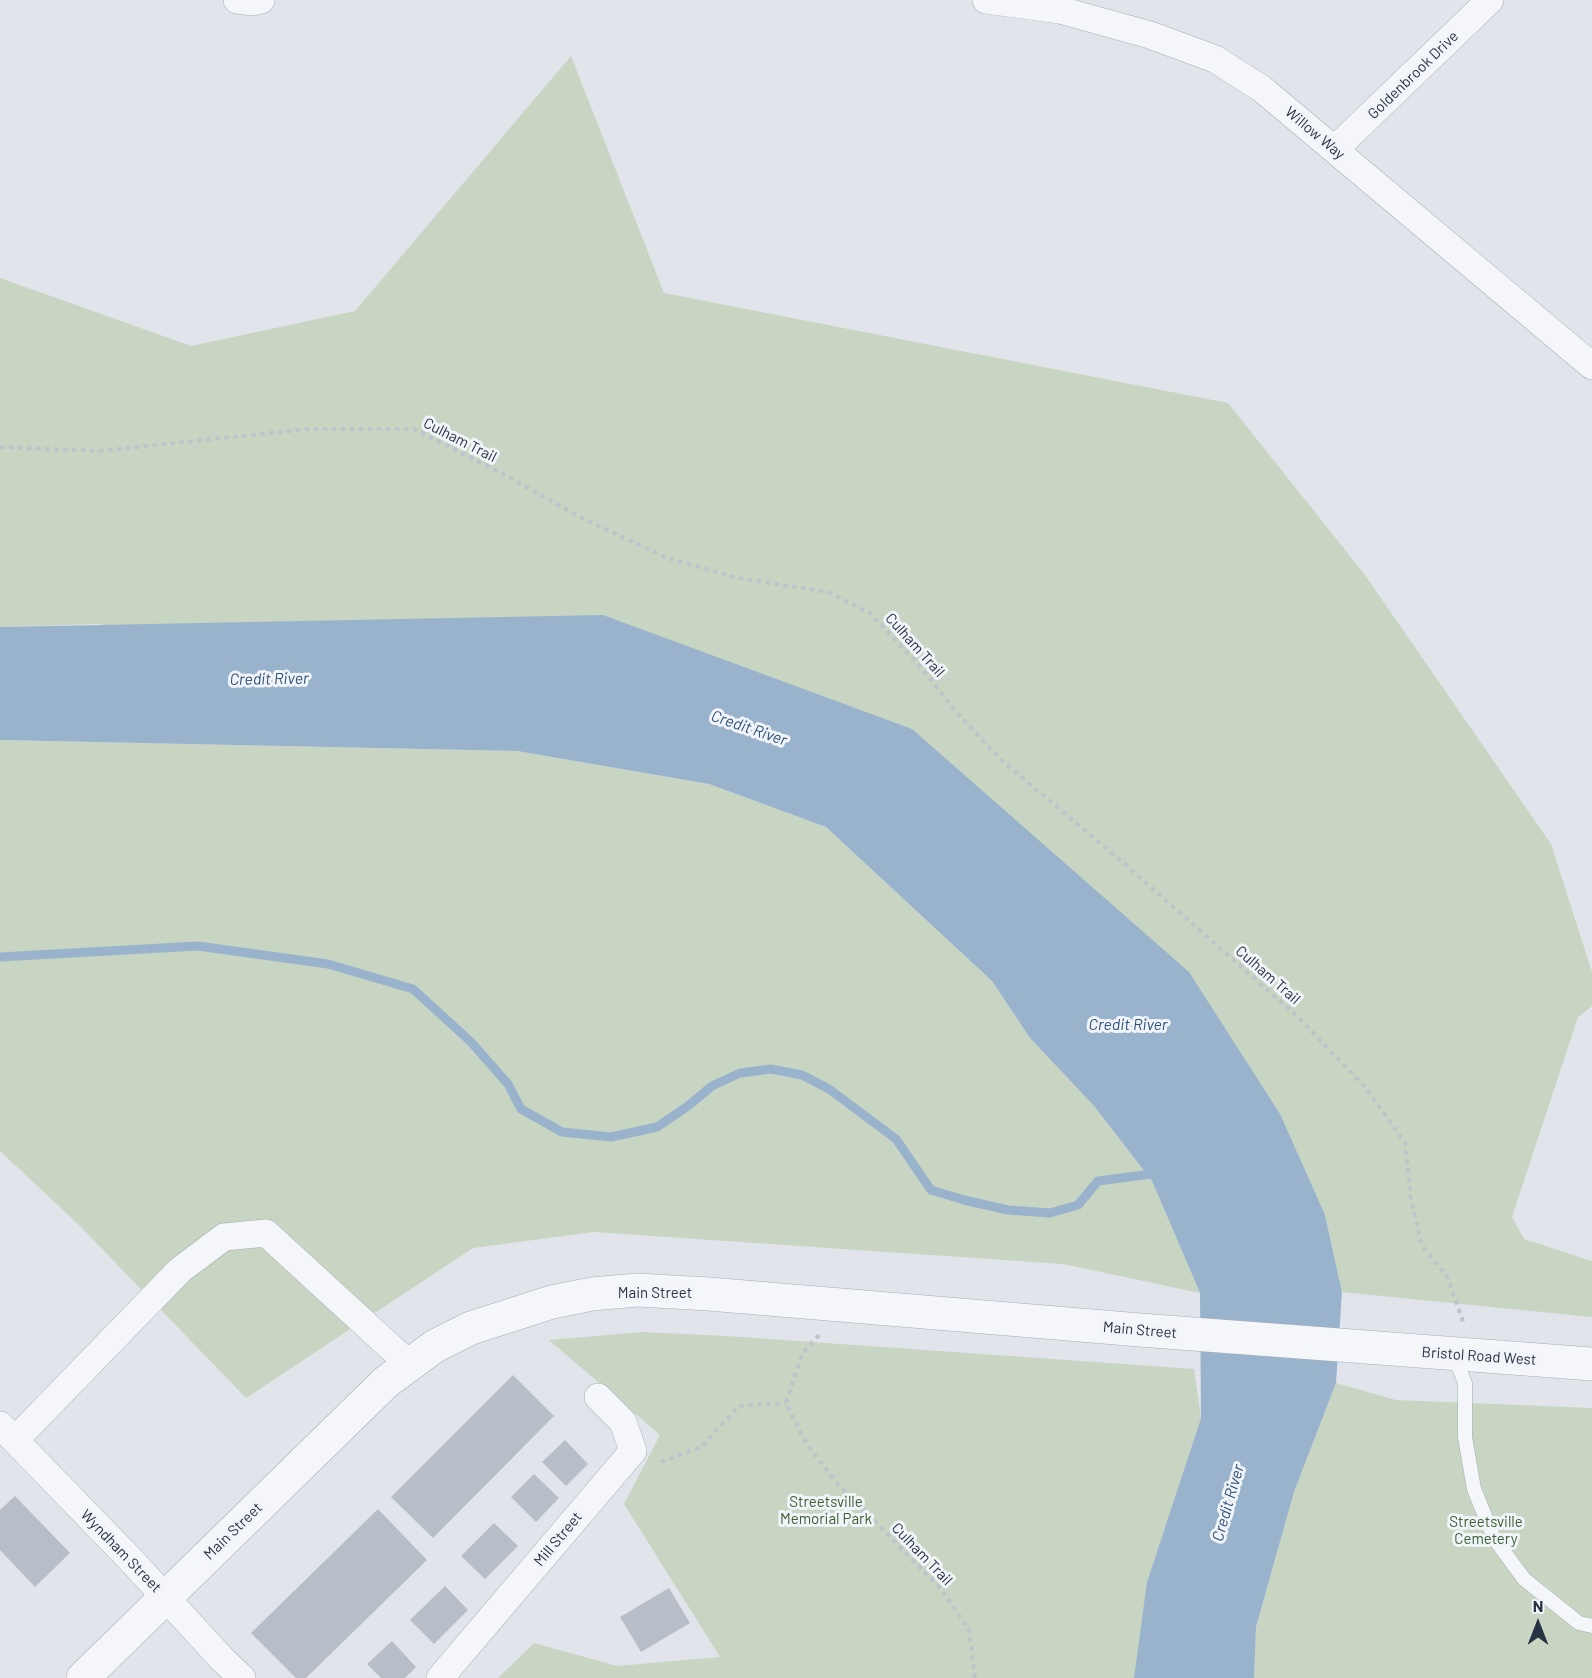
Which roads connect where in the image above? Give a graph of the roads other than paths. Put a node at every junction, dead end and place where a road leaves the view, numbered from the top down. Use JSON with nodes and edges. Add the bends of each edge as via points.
{"nodes":[{"id":1,"x":237,"y":0,"type":"edge"},
{"id":2,"x":261,"y":0,"type":"edge"},
{"id":3,"x":986,"y":0,"type":"edge"},
{"id":4,"x":1490,"y":0,"type":"edge"},
{"id":5,"x":1062,"y":5,"type":"edge"},
{"id":6,"x":1335,"y":149,"type":"junction"},
{"id":7,"x":1592,"y":366,"type":"edge"},
{"id":8,"x":1366,"y":1347,"type":"joint"},
{"id":9,"x":1454,"y":1355,"type":"junction"},
{"id":10,"x":1592,"y":1364,"type":"edge"},
{"id":11,"x":410,"y":1365,"type":"junction"},
{"id":12,"x":598,"y":1397,"type":"dead end"},
{"id":13,"x":7,"y":1433,"type":"edge"},
{"id":14,"x":165,"y":1597,"type":"junction"},
{"id":15,"x":1585,"y":1624,"type":"edge"},
{"id":16,"x":83,"y":1678,"type":"edge"},
{"id":17,"x":242,"y":1678,"type":"edge"},
{"id":18,"x":440,"y":1678,"type":"edge"}],
"edges":[{"from":1,"to":2,"type":"street"},
{"from":3,"to":5,"type":"street","name":"Willow Way"},
{"from":4,"to":6,"type":"street","name":"Goldenbrook Drive"},
{"from":5,"to":6,"type":"street","name":"Willow Way","via":[[1215,59],[1262,89]]},
{"from":6,"to":7,"type":"street","name":"Willow Way"},
{"from":8,"to":9,"type":"street","name":"Bristol Road West"},
{"from":8,"to":11,"type":"street","name":"Main Street","via":[[637,1290],[592,1294],[534,1307],[471,1328],[435,1346]]},
{"from":9,"to":10,"type":"street","name":"Bristol Road West"},
{"from":9,"to":15,"type":"lane","via":[[1465,1383],[1465,1437],[1474,1489],[1494,1538],[1524,1579]]},
{"from":11,"to":13,"type":"street","via":[[266,1233],[224,1237],[180,1270]]},
{"from":11,"to":14,"type":"street","name":"Main Street","via":[[386,1382]]},
{"from":12,"to":18,"type":"street","name":"Mill Street","via":[[623,1422],[633,1451]]},
{"from":13,"to":14,"type":"street","name":"Wyndham Street"},
{"from":14,"to":16,"type":"street","name":"Main Street"},
{"from":14,"to":17,"type":"street","name":"Wyndham Street"}]}
